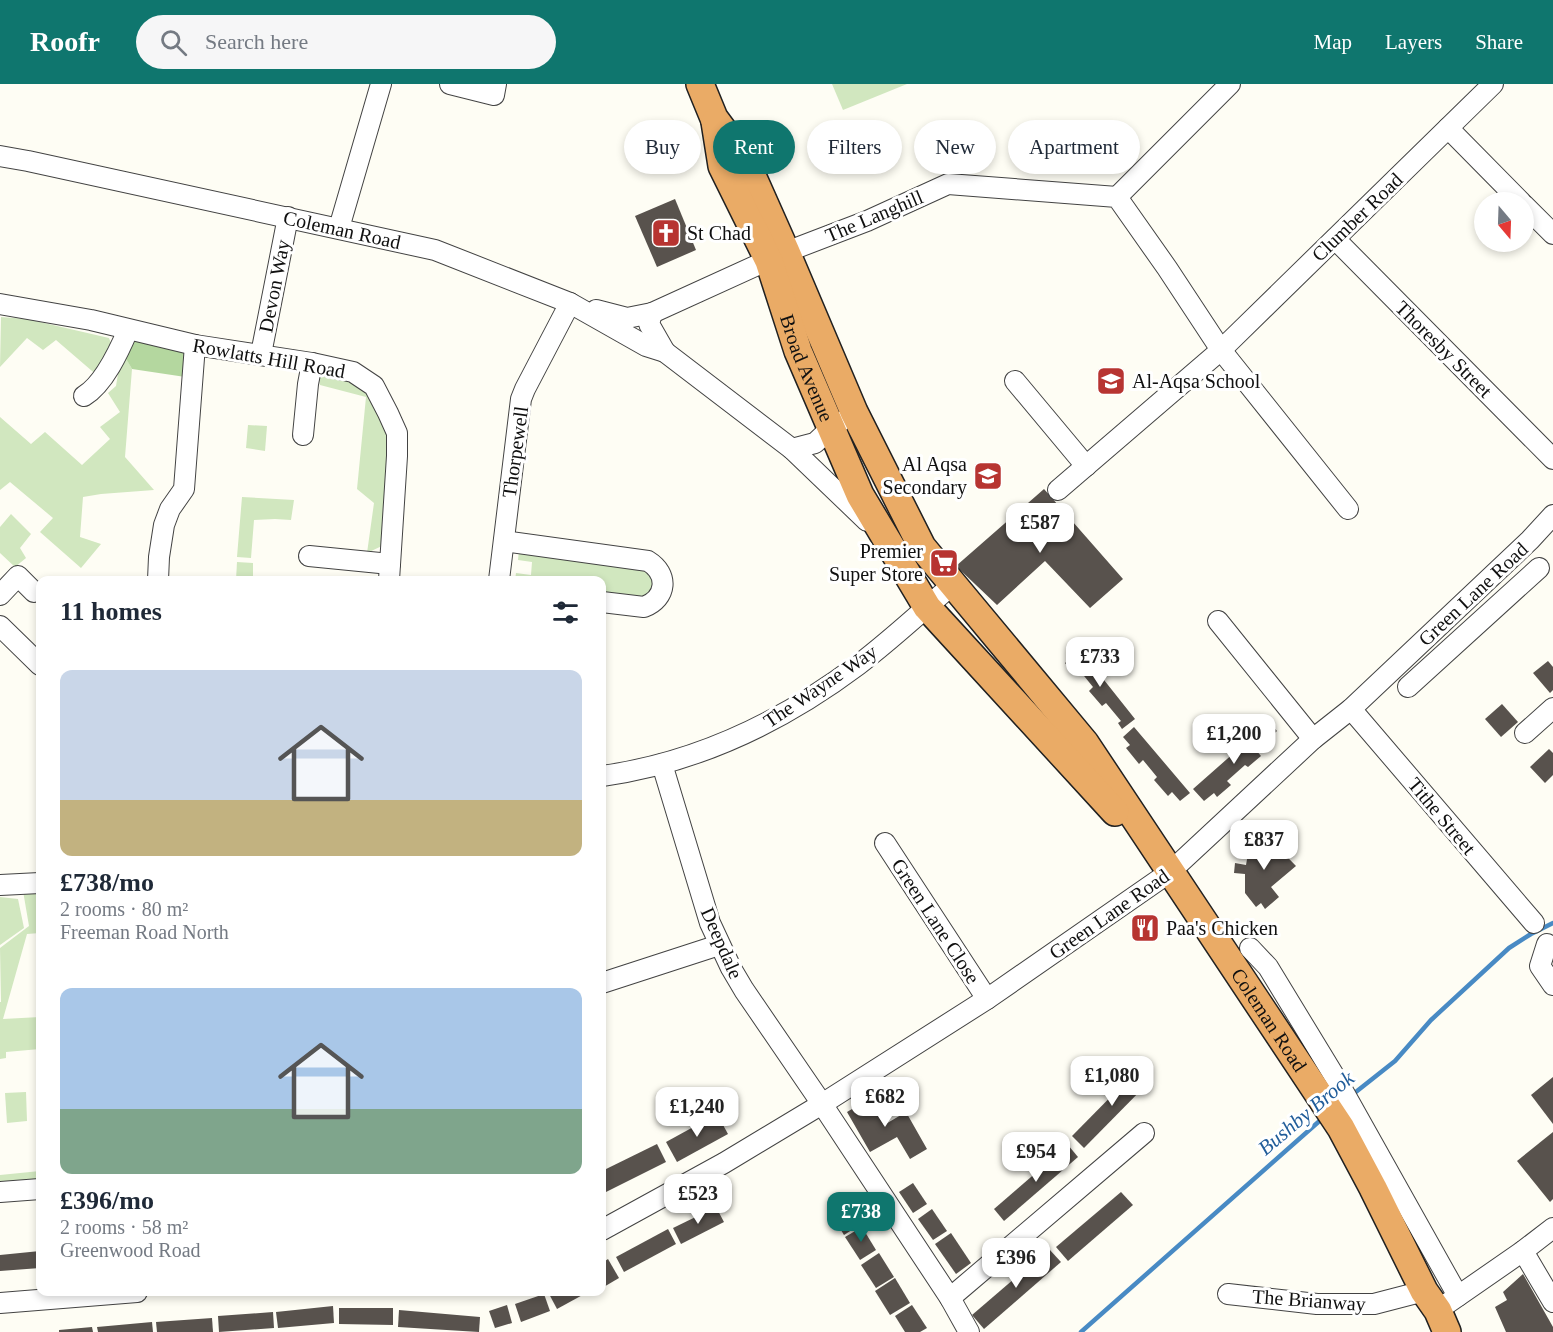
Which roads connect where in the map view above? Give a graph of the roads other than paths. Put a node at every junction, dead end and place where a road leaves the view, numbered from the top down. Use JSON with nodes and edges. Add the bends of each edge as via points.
{"nodes":[{"id":1,"x":381,"y":84,"type":"edge"},
{"id":2,"x":450,"y":84,"type":"edge"},
{"id":3,"x":496,"y":84,"type":"edge"},
{"id":4,"x":700,"y":84,"type":"edge"},
{"id":5,"x":1230,"y":84,"type":"edge"},
{"id":6,"x":1493,"y":84,"type":"edge"},
{"id":7,"x":1448,"y":128,"type":"junction"},
{"id":8,"x":0,"y":156,"type":"edge"},
{"id":9,"x":1511,"y":192,"type":"edge"},
{"id":10,"x":1117,"y":197,"type":"junction"},
{"id":11,"x":1534,"y":215,"type":"edge"},
{"id":12,"x":288,"y":217,"type":"junction"},
{"id":13,"x":339,"y":228,"type":"junction"},
{"id":14,"x":1553,"y":234,"type":"edge"},
{"id":15,"x":1335,"y":239,"type":"junction"},
{"id":16,"x":778,"y":256,"type":"junction"},
{"id":17,"x":570,"y":303,"type":"junction"},
{"id":18,"x":0,"y":304,"type":"edge"},
{"id":19,"x":652,"y":313,"type":"junction"},
{"id":20,"x":128,"y":330,"type":"junction"},
{"id":21,"x":195,"y":345,"type":"junction"},
{"id":22,"x":1221,"y":351,"type":"junction"},
{"id":23,"x":665,"y":352,"type":"junction"},
{"id":24,"x":261,"y":354,"type":"junction"},
{"id":25,"x":312,"y":363,"type":"junction"},
{"id":26,"x":1015,"y":381,"type":"dead end"},
{"id":27,"x":84,"y":396,"type":"dead end"},
{"id":28,"x":854,"y":412,"type":"junction"},
{"id":29,"x":831,"y":428,"type":"junction"},
{"id":30,"x":303,"y":435,"type":"dead end"},
{"id":31,"x":792,"y":449,"type":"junction"},
{"id":32,"x":1553,"y":459,"type":"edge"},
{"id":33,"x":1086,"y":466,"type":"junction"},
{"id":34,"x":1058,"y":490,"type":"dead end"},
{"id":35,"x":1348,"y":509,"type":"dead end"},
{"id":36,"x":1553,"y":515,"type":"edge"},
{"id":37,"x":885,"y":537,"type":"junction"},
{"id":38,"x":504,"y":541,"type":"junction"},
{"id":39,"x":309,"y":556,"type":"dead end"},
{"id":40,"x":1539,"y":568,"type":"dead end"},
{"id":41,"x":389,"y":572,"type":"edge"},
{"id":42,"x":158,"y":576,"type":"edge"},
{"id":43,"x":500,"y":576,"type":"edge"},
{"id":44,"x":952,"y":585,"type":"junction"},
{"id":45,"x":34,"y":592,"type":"dead end"},
{"id":46,"x":0,"y":595,"type":"edge"},
{"id":47,"x":606,"y":602,"type":"edge"},
{"id":48,"x":927,"y":607,"type":"junction"},
{"id":49,"x":1453,"y":613,"type":"junction"},
{"id":50,"x":1218,"y":621,"type":"dead end"},
{"id":51,"x":0,"y":626,"type":"edge"},
{"id":52,"x":1470,"y":630,"type":"junction"},
{"id":53,"x":36,"y":661,"type":"edge"},
{"id":54,"x":1408,"y":687,"type":"dead end"},
{"id":55,"x":1553,"y":708,"type":"edge"},
{"id":56,"x":1351,"y":709,"type":"junction"},
{"id":57,"x":1525,"y":733,"type":"dead end"},
{"id":58,"x":1313,"y":739,"type":"junction"},
{"id":59,"x":662,"y":764,"type":"junction"},
{"id":60,"x":606,"y":775,"type":"edge"},
{"id":61,"x":885,"y":843,"type":"dead end"},
{"id":62,"x":1170,"y":872,"type":"junction"},
{"id":63,"x":36,"y":883,"type":"edge"},
{"id":64,"x":0,"y":885,"type":"edge"},
{"id":65,"x":1534,"y":923,"type":"dead end"},
{"id":66,"x":1547,"y":944,"type":"dead end"},
{"id":67,"x":719,"y":945,"type":"junction"},
{"id":68,"x":1250,"y":948,"type":"dead end"},
{"id":69,"x":606,"y":982,"type":"edge"},
{"id":70,"x":1553,"y":985,"type":"edge"},
{"id":71,"x":987,"y":999,"type":"junction"},
{"id":72,"x":1327,"y":1085,"type":"junction"},
{"id":73,"x":822,"y":1104,"type":"junction"},
{"id":74,"x":1144,"y":1132,"type":"dead end"},
{"id":75,"x":36,"y":1190,"type":"edge"},
{"id":76,"x":0,"y":1192,"type":"edge"},
{"id":77,"x":606,"y":1228,"type":"edge"},
{"id":78,"x":1553,"y":1228,"type":"edge"},
{"id":79,"x":1523,"y":1251,"type":"junction"},
{"id":80,"x":1228,"y":1294,"type":"dead end"},
{"id":81,"x":87,"y":1296,"type":"edge"},
{"id":82,"x":950,"y":1298,"type":"junction"},
{"id":83,"x":1553,"y":1302,"type":"edge"},
{"id":84,"x":0,"y":1303,"type":"edge"},
{"id":85,"x":1442,"y":1307,"type":"edge"},
{"id":86,"x":969,"y":1332,"type":"edge"}],
"edges":[{"from":1,"to":13,"type":"street"},
{"from":2,"to":3,"type":"street","via":[[494,95]]},
{"from":4,"to":16,"type":"highway","name":"Broad Avenue","via":[[714,118],[722,166]]},
{"from":5,"to":10,"type":"street"},
{"from":6,"to":7,"type":"street","name":"Clumber Road"},
{"from":7,"to":9,"type":"street"},
{"from":7,"to":15,"type":"street","name":"Clumber Road"},
{"from":8,"to":12,"type":"street","name":"Coleman Road"},
{"from":10,"to":16,"type":"street","name":"The Langhill","via":[[948,184]]},
{"from":10,"to":22,"type":"street"},
{"from":11,"to":14,"type":"street"},
{"from":12,"to":13,"type":"street","name":"Coleman Road"},
{"from":12,"to":24,"type":"street","name":"Devon Way"},
{"from":13,"to":17,"type":"street","name":"Coleman Road","via":[[435,250]]},
{"from":15,"to":22,"type":"street","name":"Clumber Road"},
{"from":15,"to":32,"type":"street","name":"Thoresby Street"},
{"from":16,"to":19,"type":"street","name":"The Langhill"},
{"from":16,"to":28,"type":"highway","name":"Broad Avenue"},
{"from":16,"to":29,"type":"highway","name":"Broad Avenue","via":[[798,351]]},
{"from":17,"to":19,"type":"street","name":"The Langhill","via":[[627,318]]},
{"from":17,"to":23,"type":"street","name":"Coleman Road","via":[[646,346]]},
{"from":17,"to":38,"type":"street","name":"Thorpewell","via":[[521,399]]},
{"from":18,"to":20,"type":"street","name":"Rowlatts Hill Road"},
{"from":19,"to":23,"type":"street","name":"Coleman Road","via":[[649,324]]},
{"from":20,"to":21,"type":"street","name":"Rowlatts Hill Road"},
{"from":20,"to":27,"type":"street","via":[[104,375]]},
{"from":21,"to":24,"type":"street","name":"Rowlatts Hill Road"},
{"from":21,"to":42,"type":"street","via":[[184,489],[164,525]]},
{"from":22,"to":33,"type":"street"},
{"from":22,"to":35,"type":"street"},
{"from":23,"to":31,"type":"street","name":"Coleman Road"},
{"from":24,"to":25,"type":"street","name":"Rowlatts Hill Road"},
{"from":25,"to":30,"type":"street"},
{"from":25,"to":41,"type":"street","name":"Rowlatts Hill Road","via":[[353,372],[374,386],[397,433]]},
{"from":26,"to":33,"type":"street"},
{"from":28,"to":29,"type":"street"},
{"from":28,"to":44,"type":"highway","name":"Broad Avenue","via":[[922,547]]},
{"from":29,"to":31,"type":"street","via":[[815,443]]},
{"from":29,"to":37,"type":"highway","name":"Broad Avenue","via":[[860,495]]},
{"from":31,"to":37,"type":"street","name":"Coleman Road"},
{"from":33,"to":34,"type":"street"},
{"from":36,"to":49,"type":"street","name":"Green Lane Road"},
{"from":37,"to":48,"type":"highway","name":"Broad Avenue"},
{"from":38,"to":43,"type":"street","name":"Thorpewell"},
{"from":38,"to":47,"type":"street","via":[[648,561],[659,570],[662,590],[650,605]]},
{"from":39,"to":41,"type":"street"},
{"from":40,"to":52,"type":"street"},
{"from":44,"to":48,"type":"street","name":"The Wayne Way"},
{"from":44,"to":62,"type":"highway","name":"Coleman Road","via":[[1085,743]]},
{"from":45,"to":46,"type":"street","via":[[18,576]]},
{"from":48,"to":59,"type":"street","name":"The Wayne Way","via":[[859,664],[800,705],[731,740]]},
{"from":48,"to":62,"type":"highway","name":"Coleman Road"},
{"from":49,"to":52,"type":"street"},
{"from":49,"to":56,"type":"street","name":"Green Lane Road"},
{"from":50,"to":58,"type":"street"},
{"from":51,"to":53,"type":"street"},
{"from":52,"to":54,"type":"street"},
{"from":55,"to":57,"type":"street"},
{"from":56,"to":58,"type":"street","name":"Green Lane Road"},
{"from":56,"to":65,"type":"street","name":"Tithe Street"},
{"from":58,"to":62,"type":"street","name":"Green Lane Road"},
{"from":59,"to":60,"type":"street","name":"The Wayne Way"},
{"from":59,"to":67,"type":"street","name":"Deepdale"},
{"from":61,"to":71,"type":"street","name":"Green Lane Close"},
{"from":62,"to":71,"type":"street","name":"Green Lane Road"},
{"from":62,"to":72,"type":"highway","name":"Coleman Road"},
{"from":63,"to":64,"type":"street"},
{"from":66,"to":70,"type":"street","via":[[1540,966]]},
{"from":67,"to":69,"type":"street"},
{"from":67,"to":73,"type":"street","name":"Deepdale","via":[[744,990]]},
{"from":68,"to":72,"type":"street","via":[[1268,967]]},
{"from":71,"to":73,"type":"street","name":"Green Lane Road"},
{"from":72,"to":85,"type":"highway","name":"Coleman Road","via":[[1351,1124],[1373,1188]]},
{"from":73,"to":77,"type":"street","name":"Green Lane Road"},
{"from":73,"to":82,"type":"street","name":"Deepdale"},
{"from":74,"to":82,"type":"street"},
{"from":75,"to":76,"type":"street"},
{"from":78,"to":79,"type":"street"},
{"from":79,"to":83,"type":"street"},
{"from":79,"to":85,"type":"street"},
{"from":80,"to":85,"type":"street","name":"The Brianway","via":[[1317,1304]]},
{"from":81,"to":84,"type":"street"},
{"from":82,"to":86,"type":"street","name":"Deepdale"}]}
